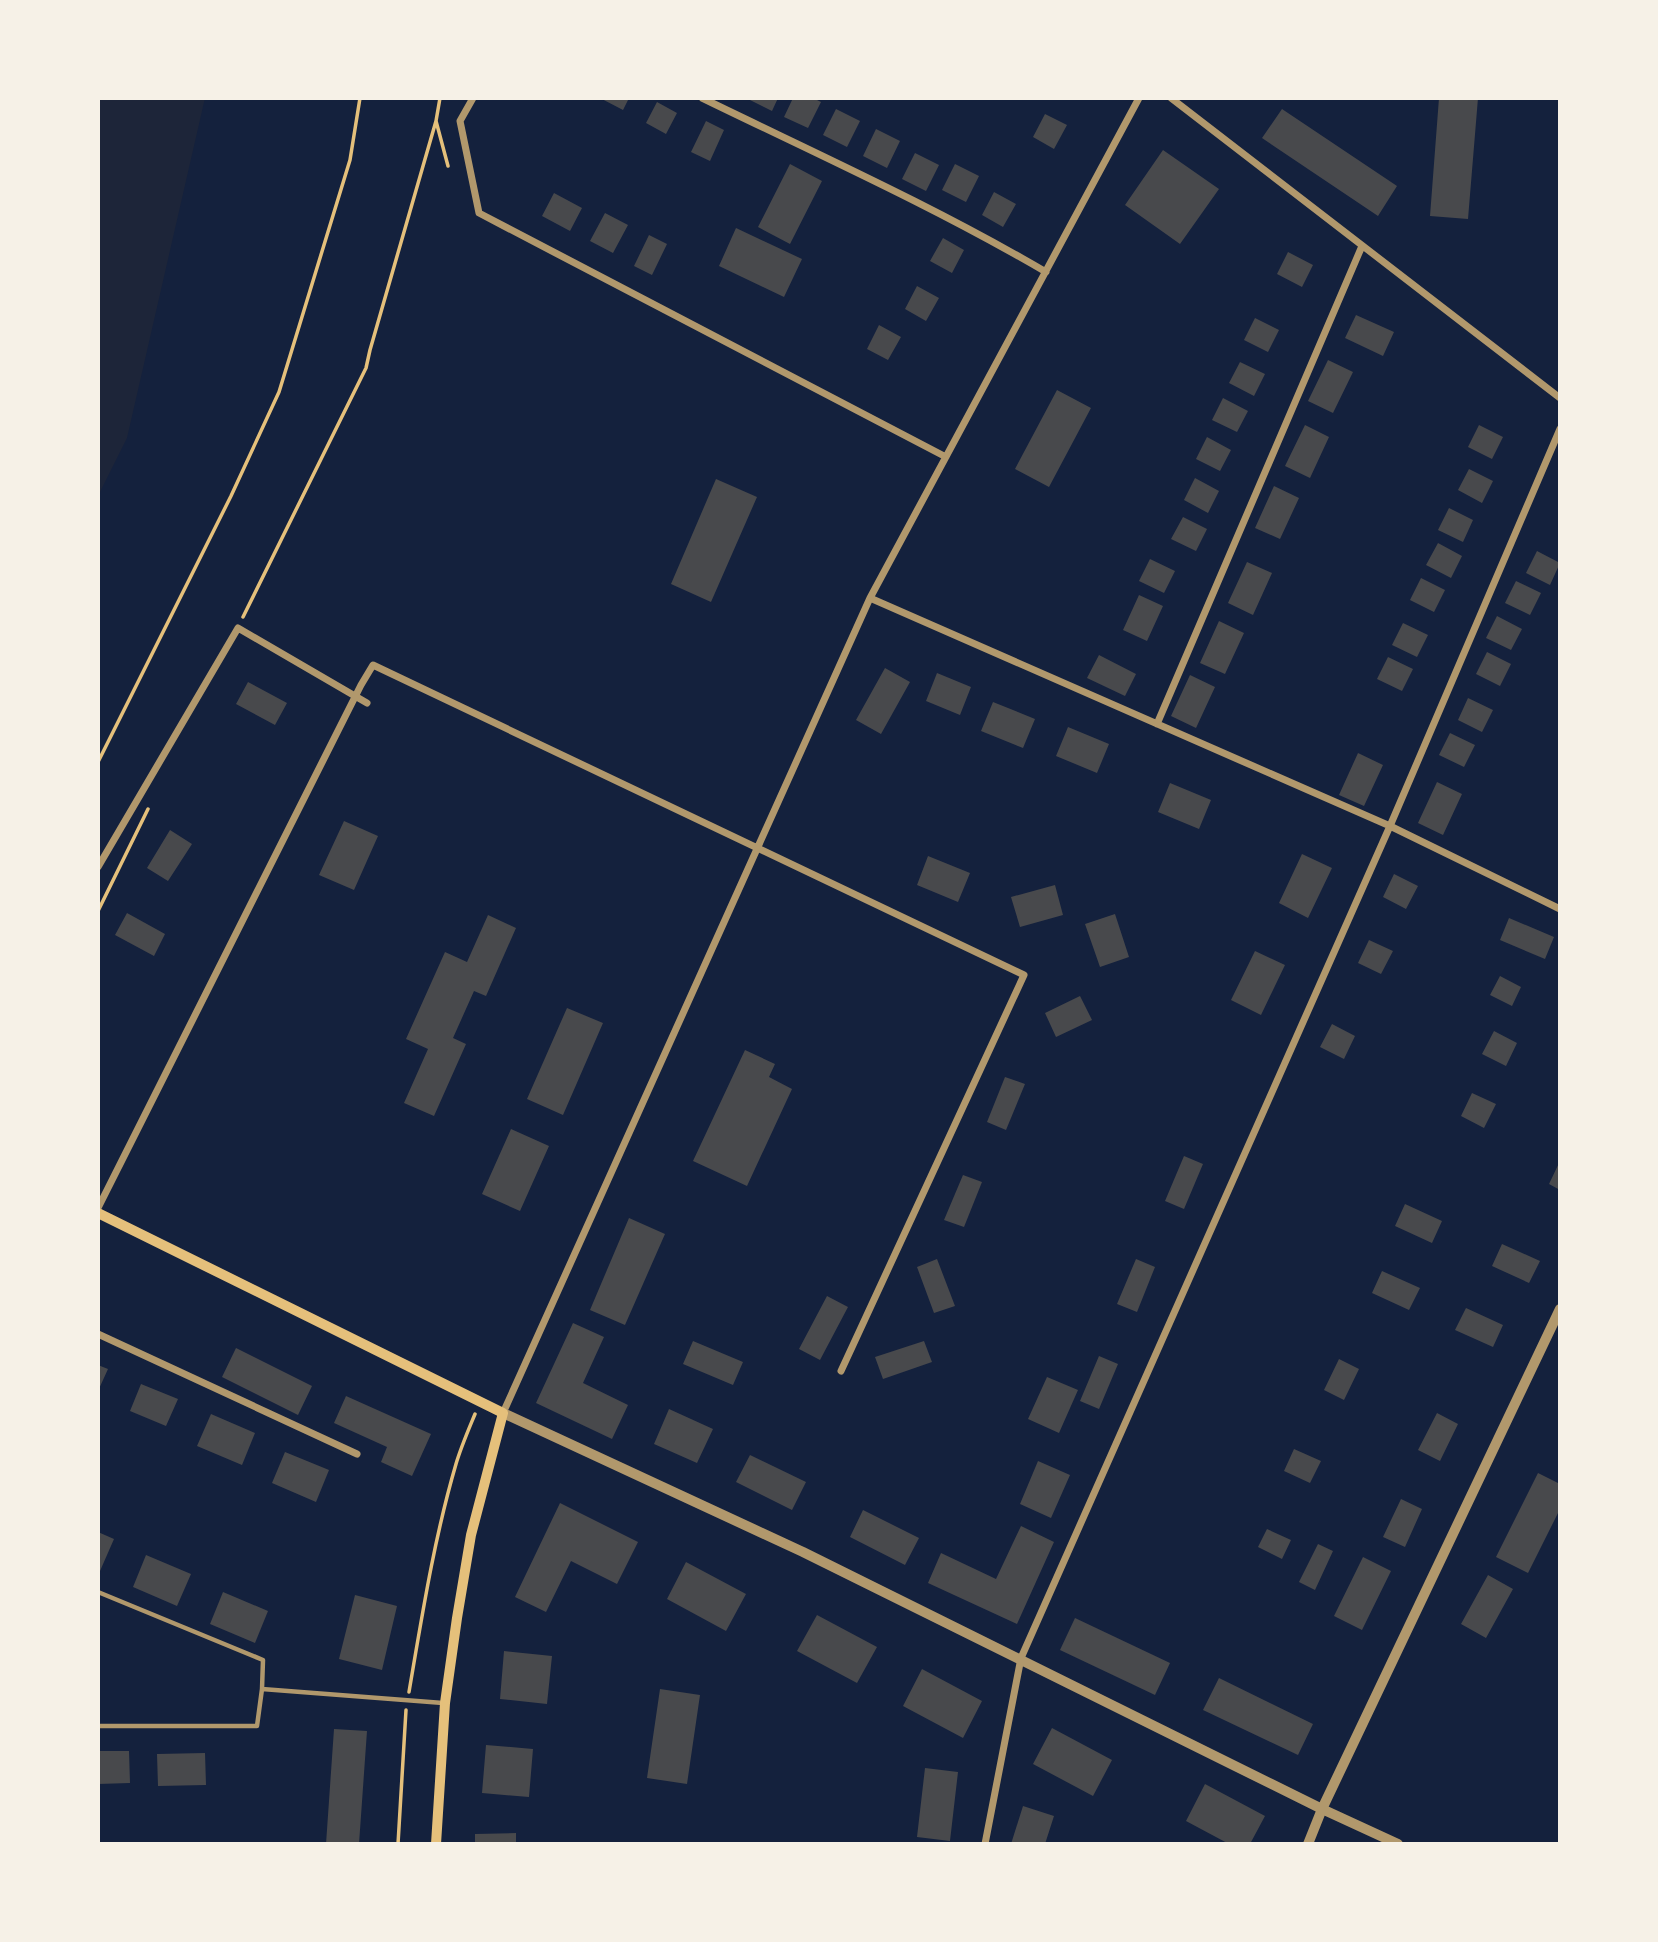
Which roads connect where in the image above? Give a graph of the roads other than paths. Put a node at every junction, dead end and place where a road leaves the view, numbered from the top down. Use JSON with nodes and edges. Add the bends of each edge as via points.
{"nodes":[{"id":1,"x":473,"y":98,"type":"edge"},
{"id":2,"x":702,"y":98,"type":"edge"},
{"id":3,"x":1139,"y":98,"type":"edge"},
{"id":4,"x":1171,"y":98,"type":"edge"},
{"id":5,"x":1362,"y":246,"type":"junction"},
{"id":6,"x":1045,"y":272,"type":"junction"},
{"id":7,"x":1560,"y":398,"type":"edge"},
{"id":8,"x":1560,"y":429,"type":"edge"},
{"id":9,"x":946,"y":457,"type":"junction"},
{"id":10,"x":870,"y":598,"type":"junction"},
{"id":11,"x":355,"y":696,"type":"junction"},
{"id":12,"x":367,"y":703,"type":"dead end"},
{"id":13,"x":1157,"y":723,"type":"junction"},
{"id":14,"x":1390,"y":826,"type":"junction"},
{"id":15,"x":757,"y":848,"type":"junction"},
{"id":16,"x":98,"y":867,"type":"edge"},
{"id":17,"x":1560,"y":909,"type":"edge"},
{"id":18,"x":98,"y":1208,"type":"edge"},
{"id":19,"x":98,"y":1213,"type":"edge"},
{"id":20,"x":1560,"y":1309,"type":"edge"},
{"id":21,"x":98,"y":1334,"type":"edge"},
{"id":22,"x":841,"y":1371,"type":"dead end"},
{"id":23,"x":503,"y":1413,"type":"junction"},
{"id":24,"x":357,"y":1454,"type":"dead end"},
{"id":25,"x":98,"y":1592,"type":"edge"},
{"id":26,"x":1021,"y":1658,"type":"junction"},
{"id":27,"x":262,"y":1689,"type":"junction"},
{"id":28,"x":445,"y":1703,"type":"junction"},
{"id":29,"x":98,"y":1726,"type":"edge"},
{"id":30,"x":1322,"y":1808,"type":"junction"},
{"id":31,"x":436,"y":1844,"type":"edge"},
{"id":32,"x":985,"y":1844,"type":"edge"},
{"id":33,"x":1308,"y":1844,"type":"edge"},
{"id":34,"x":1398,"y":1844,"type":"edge"}],
"edges":[{"from":1,"to":9,"type":"street","via":[[460,121],[479,213]]},
{"from":2,"to":6,"type":"street","via":[[907,197]]},
{"from":3,"to":6,"type":"street"},
{"from":4,"to":5,"type":"street"},
{"from":5,"to":7,"type":"street"},
{"from":5,"to":13,"type":"street"},
{"from":6,"to":9,"type":"street"},
{"from":8,"to":14,"type":"street"},
{"from":9,"to":10,"type":"street"},
{"from":10,"to":13,"type":"street"},
{"from":10,"to":15,"type":"street"},
{"from":11,"to":12,"type":"street"},
{"from":11,"to":15,"type":"street","via":[[373,665]]},
{"from":11,"to":16,"type":"street","via":[[237,628]]},
{"from":11,"to":18,"type":"street"},
{"from":13,"to":14,"type":"street"},
{"from":14,"to":17,"type":"street"},
{"from":14,"to":26,"type":"street"},
{"from":15,"to":22,"type":"street","via":[[1024,975]]},
{"from":15,"to":23,"type":"street"},
{"from":19,"to":23,"type":"main road"},
{"from":20,"to":30,"type":"street"},
{"from":21,"to":24,"type":"street"},
{"from":23,"to":26,"type":"street"},
{"from":23,"to":28,"type":"main road","via":[[471,1535]]},
{"from":25,"to":27,"type":"lane","via":[[263,1660]]},
{"from":26,"to":30,"type":"street"},
{"from":26,"to":32,"type":"street"},
{"from":27,"to":28,"type":"lane"},
{"from":27,"to":29,"type":"lane","via":[[257,1726]]},
{"from":28,"to":31,"type":"main road"},
{"from":30,"to":33,"type":"street"},
{"from":30,"to":34,"type":"street"}]}
